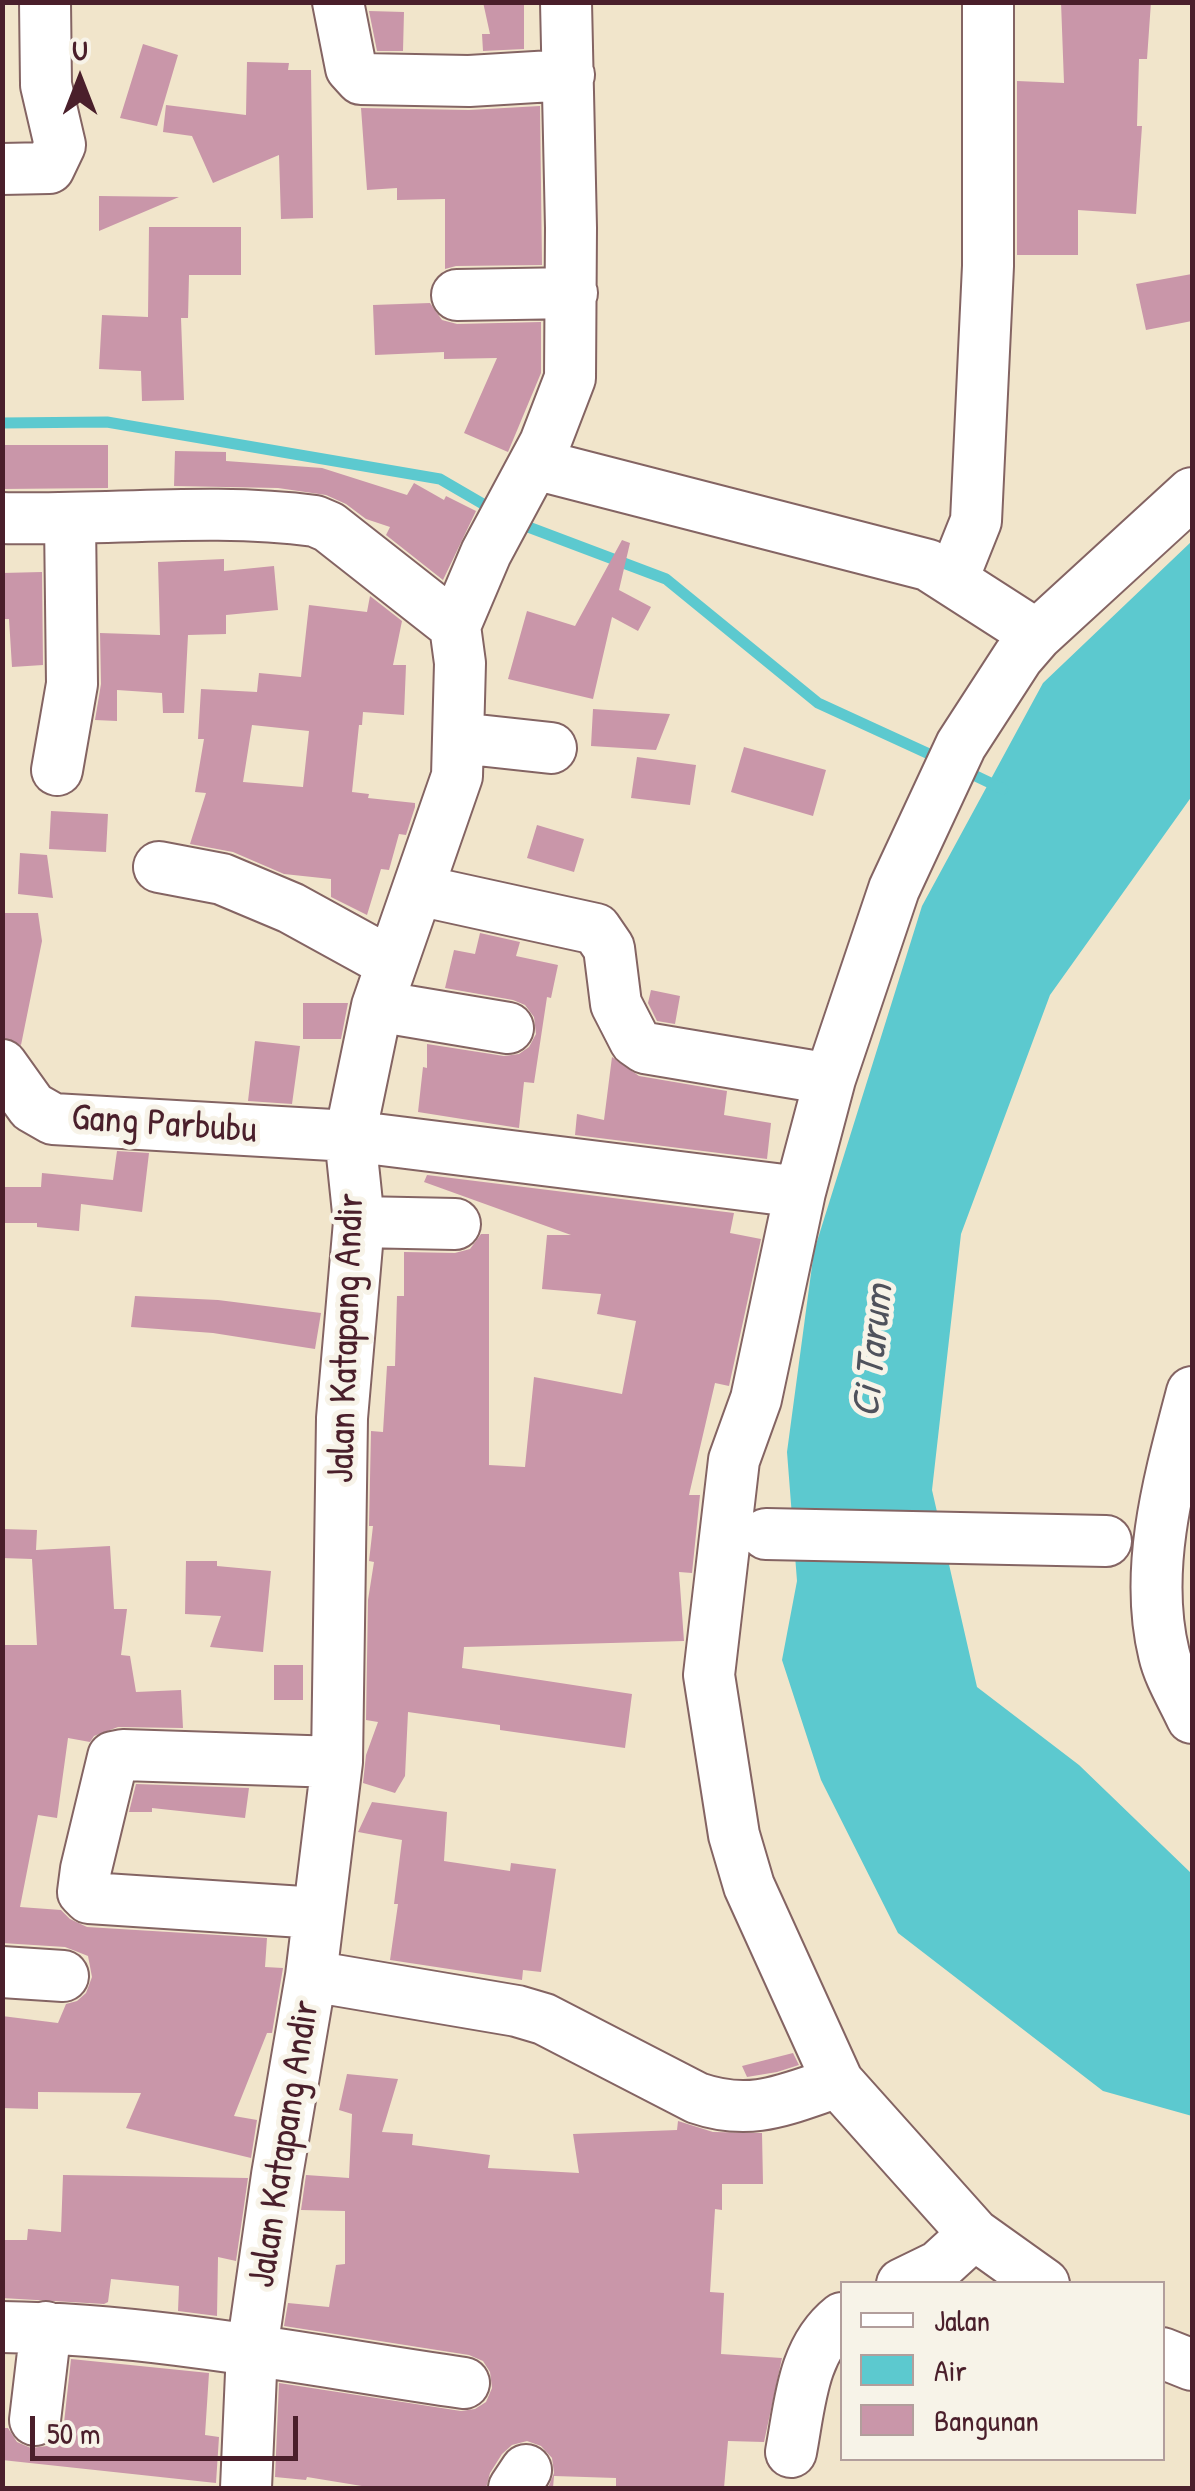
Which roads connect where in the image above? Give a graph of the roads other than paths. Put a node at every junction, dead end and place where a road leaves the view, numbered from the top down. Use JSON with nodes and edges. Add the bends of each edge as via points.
{"nodes":[{"id":1,"x":45,"y":2,"type":"edge"},
{"id":2,"x":338,"y":2,"type":"edge"},
{"id":3,"x":566,"y":2,"type":"edge"},
{"id":4,"x":988,"y":2,"type":"edge"},
{"id":5,"x":569,"y":75,"type":"junction"},
{"id":6,"x":2,"y":169,"type":"edge"},
{"id":7,"x":572,"y":293,"type":"junction"},
{"id":8,"x":457,"y":295,"type":"dead end"},
{"id":9,"x":523,"y":485,"type":"junction"},
{"id":10,"x":1192,"y":493,"type":"edge"},
{"id":11,"x":2,"y":518,"type":"edge"},
{"id":12,"x":70,"y":520,"type":"junction"},
{"id":13,"x":949,"y":577,"type":"junction"},
{"id":14,"x":454,"y":626,"type":"junction"},
{"id":15,"x":1037,"y":634,"type":"junction"},
{"id":16,"x":459,"y":738,"type":"junction"},
{"id":17,"x":551,"y":748,"type":"dead end"},
{"id":18,"x":57,"y":770,"type":"dead end"},
{"id":19,"x":159,"y":867,"type":"dead end"},
{"id":20,"x":418,"y":890,"type":"junction"},
{"id":21,"x":384,"y":985,"type":"junction"},
{"id":22,"x":508,"y":1028,"type":"dead end"},
{"id":23,"x":2,"y":1064,"type":"edge"},
{"id":24,"x":830,"y":1079,"type":"junction"},
{"id":25,"x":350,"y":1136,"type":"junction"},
{"id":26,"x":800,"y":1192,"type":"junction"},
{"id":27,"x":358,"y":1222,"type":"junction"},
{"id":28,"x":454,"y":1224,"type":"dead end"},
{"id":29,"x":1192,"y":1392,"type":"edge"},
{"id":30,"x":734,"y":1460,"type":"junction"},
{"id":31,"x":1173,"y":1478,"type":"junction"},
{"id":32,"x":766,"y":1534,"type":"junction"},
{"id":33,"x":1106,"y":1541,"type":"junction"},
{"id":34,"x":716,"y":1604,"type":"junction"},
{"id":35,"x":1168,"y":1607,"type":"edge"},
{"id":36,"x":1192,"y":1718,"type":"edge"},
{"id":37,"x":336,"y":1762,"type":"junction"},
{"id":38,"x":318,"y":1913,"type":"junction"},
{"id":39,"x":2,"y":1972,"type":"edge"},
{"id":40,"x":63,"y":1976,"type":"dead end"},
{"id":41,"x":311,"y":1976,"type":"junction"},
{"id":42,"x":838,"y":2082,"type":"junction"},
{"id":43,"x":974,"y":2234,"type":"junction"},
{"id":44,"x":908,"y":2281,"type":"edge"},
{"id":45,"x":1040,"y":2281,"type":"edge"},
{"id":46,"x":840,"y":2320,"type":"edge"},
{"id":47,"x":24,"y":2327,"type":"edge"},
{"id":48,"x":252,"y":2350,"type":"junction"},
{"id":49,"x":1165,"y":2354,"type":"edge"},
{"id":50,"x":1192,"y":2365,"type":"edge"},
{"id":51,"x":464,"y":2383,"type":"dead end"},
{"id":52,"x":35,"y":2420,"type":"dead end"},
{"id":53,"x":791,"y":2452,"type":"dead end"},
{"id":54,"x":258,"y":2486,"type":"edge"}],
"edges":[{"from":1,"to":6,"type":"street","via":[[46,85],[60,145],[49,168]]},
{"from":2,"to":5,"type":"street","via":[[351,68],[362,79]]},
{"from":3,"to":5,"type":"street"},
{"from":4,"to":13,"type":"street","via":[[988,266],[976,521]]},
{"from":5,"to":7,"type":"street"},
{"from":7,"to":8,"type":"street"},
{"from":7,"to":9,"type":"street","via":[[570,378]]},
{"from":9,"to":13,"type":"street","via":[[928,564]]},
{"from":9,"to":14,"type":"street"},
{"from":10,"to":15,"type":"street"},
{"from":11,"to":12,"type":"street"},
{"from":12,"to":14,"type":"street","via":[[315,521]]},
{"from":12,"to":18,"type":"street","via":[[72,684]]},
{"from":13,"to":15,"type":"street"},
{"from":14,"to":16,"type":"street","name":"Jalan Katapang Andir"},
{"from":15,"to":24,"type":"street","via":[[954,761],[894,889]]},
{"from":16,"to":17,"type":"street"},
{"from":16,"to":20,"type":"street","name":"Jalan Katapang Andir","via":[[457,776]]},
{"from":19,"to":21,"type":"street","via":[[222,879],[291,908]]},
{"from":20,"to":21,"type":"street","name":"Jalan Katapang Andir"},
{"from":20,"to":24,"type":"street","via":[[596,930],[609,948],[616,1004],[635,1041],[646,1048]]},
{"from":21,"to":22,"type":"street"},
{"from":21,"to":25,"type":"street","name":"Jalan Katapang Andir"},
{"from":23,"to":25,"type":"street","name":"Gang Parbubu","via":[[32,1108],[53,1119]]},
{"from":24,"to":26,"type":"street"},
{"from":25,"to":26,"type":"street","name":"Gang Parbubu"},
{"from":25,"to":27,"type":"street","name":"Jalan Katapang Andir"},
{"from":26,"to":30,"type":"street","via":[[756,1399]]},
{"from":27,"to":28,"type":"street"},
{"from":27,"to":37,"type":"street","name":"Jalan Katapang Andir","via":[[342,1418]]},
{"from":29,"to":31,"type":"street"},
{"from":30,"to":32,"type":"street"},
{"from":30,"to":34,"type":"street"},
{"from":31,"to":33,"type":"street","via":[[1129,1509]]},
{"from":31,"to":35,"type":"street","via":[[1160,1534]]},
{"from":32,"to":33,"type":"street"},
{"from":32,"to":34,"type":"street","via":[[758,1558]]},
{"from":33,"to":35,"type":"street","via":[[1129,1587]]},
{"from":34,"to":42,"type":"street","via":[[710,1675],[734,1836],[748,1886]]},
{"from":35,"to":36,"type":"street","via":[[1164,1658]]},
{"from":37,"to":38,"type":"street","name":"Jalan Katapang Andir"},
{"from":37,"to":38,"type":"street","via":[[113,1757],[86,1869],[89,1898]]},
{"from":38,"to":41,"type":"street","name":"Jalan Katapang Andir"},
{"from":39,"to":40,"type":"street"},
{"from":41,"to":42,"type":"street","via":[[544,2019],[721,2106],[762,2107]]},
{"from":41,"to":48,"type":"street","name":"Jalan Katapang Andir"},
{"from":42,"to":43,"type":"street"},
{"from":43,"to":44,"type":"street","via":[[940,2266]]},
{"from":43,"to":45,"type":"street"},
{"from":46,"to":53,"type":"street","via":[[814,2350]]},
{"from":47,"to":48,"type":"street"},
{"from":47,"to":52,"type":"street"},
{"from":48,"to":51,"type":"street"},
{"from":48,"to":54,"type":"street","name":"Jalan Katapang Andir"},
{"from":49,"to":50,"type":"street"}]}
